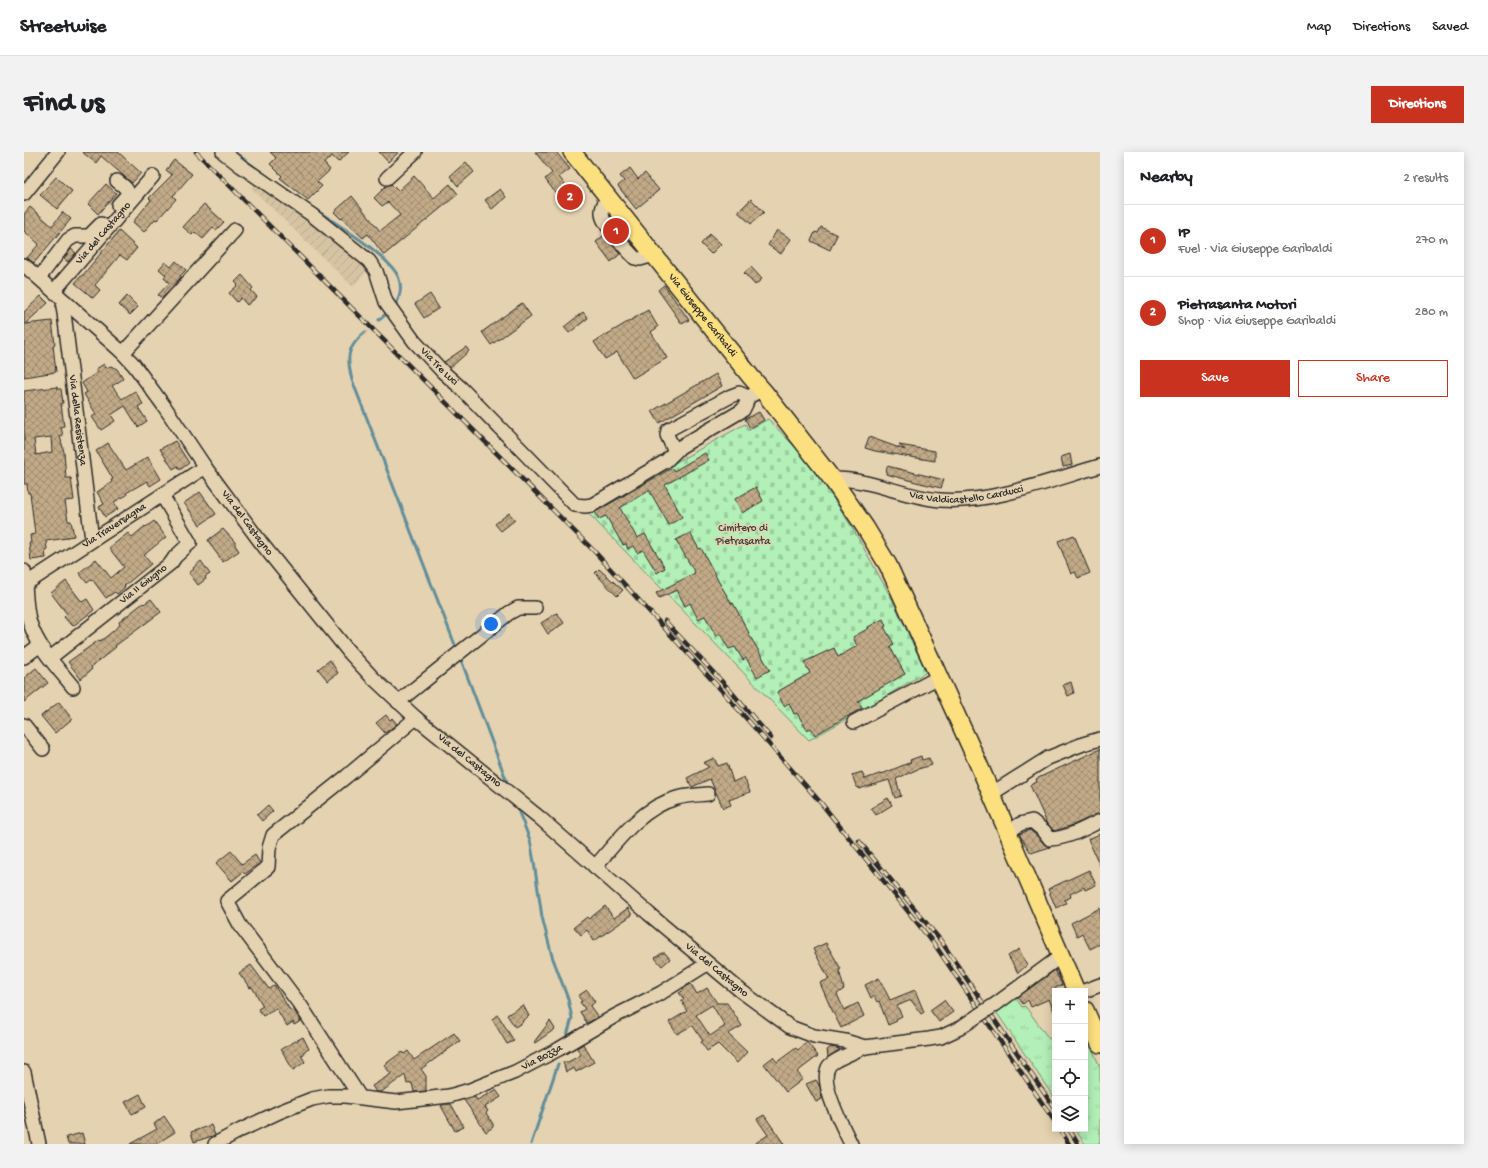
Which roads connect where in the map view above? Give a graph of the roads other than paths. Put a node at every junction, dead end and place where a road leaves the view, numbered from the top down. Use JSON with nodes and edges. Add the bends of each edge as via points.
{"nodes":[{"id":1,"x":58,"y":152,"type":"edge"},
{"id":2,"x":223,"y":152,"type":"edge"},
{"id":3,"x":415,"y":152,"type":"edge"},
{"id":4,"x":572,"y":152,"type":"edge"},
{"id":5,"x":153,"y":176,"type":"dead end"},
{"id":6,"x":387,"y":178,"type":"dead end"},
{"id":7,"x":117,"y":182,"type":"dead end"},
{"id":8,"x":24,"y":194,"type":"edge"},
{"id":9,"x":235,"y":230,"type":"dead end"},
{"id":10,"x":24,"y":265,"type":"edge"},
{"id":11,"x":39,"y":278,"type":"junction"},
{"id":12,"x":54,"y":291,"type":"junction"},
{"id":13,"x":66,"y":302,"type":"junction"},
{"id":14,"x":123,"y":353,"type":"junction"},
{"id":15,"x":764,"y":392,"type":"junction"},
{"id":16,"x":748,"y":397,"type":"junction"},
{"id":17,"x":675,"y":452,"type":"junction"},
{"id":18,"x":1100,"y":466,"type":"edge"},
{"id":19,"x":205,"y":467,"type":"junction"},
{"id":20,"x":832,"y":479,"type":"junction"},
{"id":21,"x":162,"y":495,"type":"junction"},
{"id":22,"x":92,"y":540,"type":"junction"},
{"id":23,"x":24,"y":580,"type":"edge"},
{"id":24,"x":535,"y":608,"type":"dead end"},
{"id":25,"x":40,"y":644,"type":"junction"},
{"id":26,"x":24,"y":658,"type":"edge"},
{"id":27,"x":50,"y":658,"type":"junction"},
{"id":28,"x":939,"y":677,"type":"junction"},
{"id":29,"x":73,"y":687,"type":"dead end"},
{"id":30,"x":398,"y":702,"type":"junction"},
{"id":31,"x":416,"y":718,"type":"junction"},
{"id":32,"x":854,"y":722,"type":"dead end"},
{"id":33,"x":24,"y":725,"type":"edge"},
{"id":34,"x":1100,"y":739,"type":"edge"},
{"id":35,"x":42,"y":749,"type":"dead end"},
{"id":36,"x":708,"y":794,"type":"dead end"},
{"id":37,"x":991,"y":794,"type":"junction"},
{"id":38,"x":1100,"y":821,"type":"edge"},
{"id":39,"x":1007,"y":833,"type":"junction"},
{"id":40,"x":595,"y":867,"type":"junction"},
{"id":41,"x":1061,"y":956,"type":"junction"},
{"id":42,"x":707,"y":964,"type":"junction"},
{"id":43,"x":1100,"y":985,"type":"edge"},
{"id":44,"x":1075,"y":988,"type":"edge"},
{"id":45,"x":1088,"y":990,"type":"edge"},
{"id":46,"x":1088,"y":1017,"type":"edge"},
{"id":47,"x":1100,"y":1044,"type":"edge"},
{"id":48,"x":865,"y":1047,"type":"junction"},
{"id":49,"x":24,"y":1072,"type":"edge"},
{"id":50,"x":360,"y":1097,"type":"junction"},
{"id":51,"x":39,"y":1144,"type":"edge"},
{"id":52,"x":215,"y":1144,"type":"edge"},
{"id":53,"x":851,"y":1144,"type":"edge"}],
"edges":[{"from":1,"to":8,"type":"street"},
{"from":2,"to":17,"type":"street","name":"Via Tre Luci","via":[[312,215],[369,261],[376,271],[386,302],[414,341],[575,505],[592,505],[666,461]]},
{"from":3,"to":6,"type":"street"},
{"from":4,"to":15,"type":"main road","name":"Via Giuseppe Garibaldi"},
{"from":5,"to":12,"type":"street","name":"Via del Castagno"},
{"from":7,"to":11,"type":"street","via":[[127,189],[128,194],[92,234],[74,236],[68,240]]},
{"from":9,"to":14,"type":"street"},
{"from":10,"to":11,"type":"street","name":"Via del Castagno"},
{"from":11,"to":12,"type":"street","name":"Via del Castagno"},
{"from":12,"to":13,"type":"street","name":"Via del Castagno"},
{"from":13,"to":14,"type":"street","name":"Via del Castagno"},
{"from":13,"to":22,"type":"street","name":"Via della Resistenza","via":[[63,306]]},
{"from":14,"to":19,"type":"street","name":"Via del Castagno","via":[[164,406]]},
{"from":15,"to":16,"type":"street"},
{"from":15,"to":20,"type":"main road","name":"Via Giuseppe Garibaldi"},
{"from":16,"to":17,"type":"street","name":"Via Tre Luci","via":[[743,410]]},
{"from":16,"to":17,"type":"street","via":[[739,393],[731,396],[668,430],[667,435]]},
{"from":18,"to":20,"type":"street","name":"Via Valdicastello Carducci","via":[[984,498],[962,500],[918,497],[851,480]]},
{"from":19,"to":21,"type":"street","name":"Via Traversagna"},
{"from":19,"to":30,"type":"street","name":"Via del Castagno","via":[[262,544],[344,646]]},
{"from":20,"to":28,"type":"main road","name":"Via Giuseppe Garibaldi","via":[[866,527],[888,565]]},
{"from":21,"to":22,"type":"street","name":"Via Traversagna"},
{"from":21,"to":27,"type":"street","name":"Via II Giugno","via":[[190,543],[171,563]]},
{"from":22,"to":23,"type":"street","name":"Via Traversagna"},
{"from":23,"to":25,"type":"street","via":[[28,616]]},
{"from":24,"to":30,"type":"street","via":[[518,608],[509,613]]},
{"from":25,"to":26,"type":"street"},
{"from":25,"to":27,"type":"street"},
{"from":27,"to":29,"type":"street"},
{"from":28,"to":32,"type":"street"},
{"from":28,"to":37,"type":"main road","name":"Via Giuseppe Garibaldi"},
{"from":30,"to":31,"type":"street","name":"Via del Castagno"},
{"from":31,"to":40,"type":"street","name":"Via del Castagno","via":[[540,818]]},
{"from":31,"to":50,"type":"street","via":[[273,835],[268,867],[227,901],[240,926],[301,1006]]},
{"from":33,"to":35,"type":"street"},
{"from":34,"to":37,"type":"street","via":[[1048,758]]},
{"from":36,"to":40,"type":"street","via":[[676,798],[651,809],[630,827]]},
{"from":37,"to":39,"type":"main road","name":"Via Giuseppe Garibaldi"},
{"from":38,"to":39,"type":"street","via":[[1060,839],[1050,839],[1032,821],[1020,824]]},
{"from":39,"to":41,"type":"main road","name":"Via Giuseppe Garibaldi"},
{"from":40,"to":42,"type":"street","name":"Via del Castagno"},
{"from":41,"to":44,"type":"main road","name":"Via Giuseppe Garibaldi"},
{"from":41,"to":48,"type":"street","name":"Via del Castagno","bridge":true,"via":[[996,1004],[960,1028],[941,1037]]},
{"from":42,"to":48,"type":"street","name":"Via del Castagno","via":[[790,1027],[814,1036]]},
{"from":42,"to":50,"type":"street","name":"Via Bozza","via":[[661,993],[559,1049],[515,1072],[470,1090],[449,1096],[396,1102]]},
{"from":43,"to":45,"type":"street"},
{"from":46,"to":47,"type":"main road"},
{"from":48,"to":53,"type":"street","via":[[830,1064],[826,1073],[831,1102]]},
{"from":49,"to":51,"type":"street"},
{"from":50,"to":52,"type":"street","name":"Via Bozza","via":[[328,1096],[312,1099],[279,1112]]}]}
